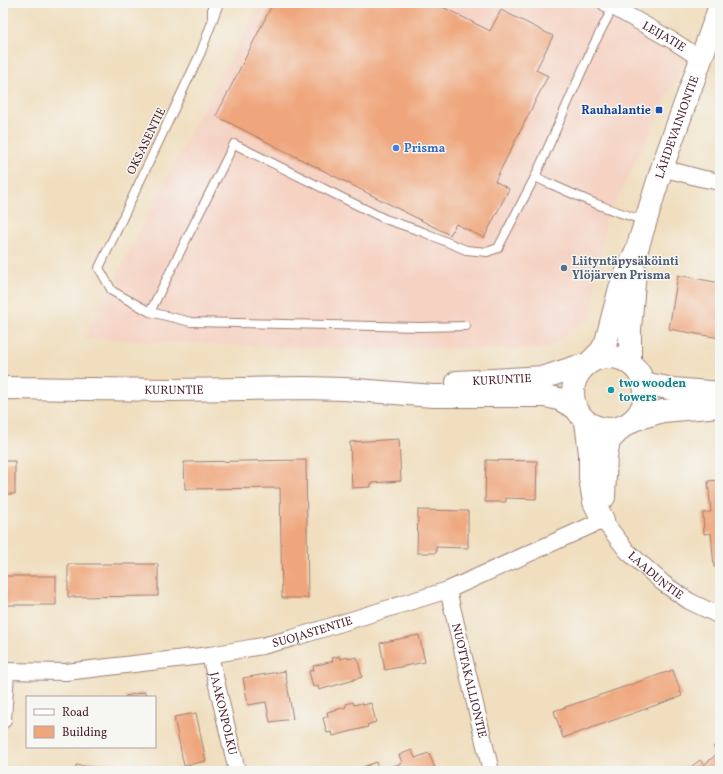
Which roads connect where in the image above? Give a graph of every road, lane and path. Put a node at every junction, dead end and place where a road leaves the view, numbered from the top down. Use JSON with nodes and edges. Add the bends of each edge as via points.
{"nodes":[{"id":1,"x":212,"y":3,"type":"edge"},
{"id":2,"x":219,"y":3,"type":"edge"},
{"id":3,"x":610,"y":5,"type":"edge"},
{"id":4,"x":720,"y":6,"type":"edge"},
{"id":5,"x":212,"y":24,"type":"junction"},
{"id":6,"x":701,"y":58,"type":"junction"},
{"id":7,"x":662,"y":168,"type":"junction"},
{"id":8,"x":535,"y":177,"type":"junction"},
{"id":9,"x":720,"y":182,"type":"edge"},
{"id":10,"x":645,"y":220,"type":"junction"},
{"id":11,"x":637,"y":249,"type":"junction"},
{"id":12,"x":150,"y":312,"type":"junction"},
{"id":13,"x":466,"y":326,"type":"dead end"},
{"id":14,"x":588,"y":363,"type":"junction"},
{"id":15,"x":630,"y":364,"type":"junction"},
{"id":16,"x":643,"y":383,"type":"junction"},
{"id":17,"x":3,"y":388,"type":"edge"},
{"id":18,"x":344,"y":389,"type":"junction"},
{"id":19,"x":720,"y":393,"type":"edge"},
{"id":20,"x":720,"y":406,"type":"edge"},
{"id":21,"x":581,"y":415,"type":"junction"},
{"id":22,"x":628,"y":423,"type":"junction"},
{"id":23,"x":603,"y":520,"type":"junction"},
{"id":24,"x":448,"y":590,"type":"junction"},
{"id":25,"x":720,"y":616,"type":"edge"},
{"id":26,"x":210,"y":655,"type":"junction"},
{"id":27,"x":5,"y":671,"type":"edge"},
{"id":28,"x":3,"y":720,"type":"edge"},
{"id":29,"x":236,"y":771,"type":"edge"},
{"id":30,"x":491,"y":771,"type":"edge"}],
"edges":[{"from":1,"to":5,"type":"lane","name":"OKSASENTIE"},
{"from":2,"to":5,"type":"lane","name":"OKSASENTIE"},
{"from":3,"to":6,"type":"street","name":"LEIJATIE"},
{"from":3,"to":8,"type":"lane"},
{"from":4,"to":6,"type":"main road","name":"LÄHDEVAINIONTIE"},
{"from":5,"to":12,"type":"lane","name":"OKSASENTIE","via":[[202,52],[99,268],[112,291]]},
{"from":6,"to":7,"type":"main road","name":"LÄHDEVAINIONTIE"},
{"from":7,"to":9,"type":"street"},
{"from":7,"to":10,"type":"main road","name":"LÄHDEVAINIONTIE"},
{"from":8,"to":10,"type":"lane","via":[[623,214]]},
{"from":8,"to":12,"type":"lane","via":[[498,248],[487,252],[466,250],[384,219],[234,144]]},
{"from":10,"to":11,"type":"main road","name":"LÄHDEVAINIONTIE"},
{"from":11,"to":14,"type":"main road","name":"LÄHDEVAINIONTIE","via":[[620,288],[606,342],[601,351]]},
{"from":11,"to":15,"type":"main road","name":"LÄHDEVAINIONTIE","via":[[630,328]]},
{"from":12,"to":13,"type":"lane","via":[[191,322]]},
{"from":14,"to":15,"type":"main road","via":[[611,357]]},
{"from":14,"to":18,"type":"main road","name":"KURUNTIE","via":[[545,377]]},
{"from":14,"to":21,"type":"main road","via":[[578,374],[573,386],[573,398]]},
{"from":15,"to":16,"type":"main road","via":[[638,372]]},
{"from":16,"to":19,"type":"main road","via":[[673,389]]},
{"from":16,"to":22,"type":"main road","via":[[643,403],[639,412]]},
{"from":17,"to":18,"type":"main road","name":"KURUNTIE"},
{"from":18,"to":21,"type":"main road","name":"KURUNTIE","via":[[433,396],[545,396],[559,399]]},
{"from":20,"to":22,"type":"main road","via":[[663,412]]},
{"from":21,"to":22,"type":"main road","via":[[594,426],[604,428],[613,429]]},
{"from":21,"to":23,"type":"main road","name":"LAADUNTIE","via":[[590,454],[594,502]]},
{"from":22,"to":23,"type":"main road","via":[[609,441]]},
{"from":23,"to":24,"type":"street","name":"SUOJASTENTIE"},
{"from":23,"to":25,"type":"street","name":"LAADUNTIE","via":[[627,551],[663,583],[689,601]]},
{"from":24,"to":26,"type":"street","name":"SUOJASTENTIE","via":[[293,638]]},
{"from":24,"to":30,"type":"street","name":"NUOTTAKALLIONTIE"},
{"from":26,"to":27,"type":"street","name":"SUOJASTENTIE","via":[[66,672]]},
{"from":26,"to":29,"type":"street","name":"JAAKONPOLKU"},
{"from":27,"to":28,"type":"street"}]}
